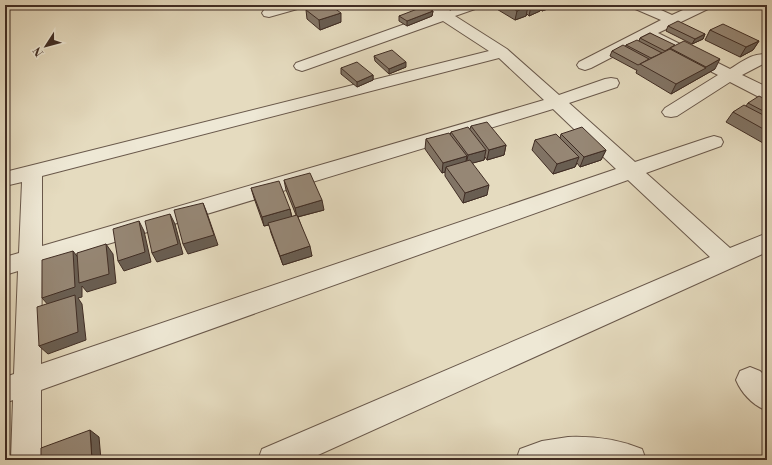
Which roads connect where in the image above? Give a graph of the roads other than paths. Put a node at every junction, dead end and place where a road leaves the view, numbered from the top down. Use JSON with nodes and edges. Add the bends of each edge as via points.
{"nodes":[{"id":1,"x":296,"y":5,"type":"edge"},
{"id":2,"x":428,"y":5,"type":"edge"},
{"id":3,"x":473,"y":5,"type":"edge"},
{"id":4,"x":638,"y":5,"type":"edge"},
{"id":5,"x":705,"y":5,"type":"edge"},
{"id":6,"x":269,"y":13,"type":"dead end"},
{"id":7,"x":445,"y":16,"type":"junction"},
{"id":8,"x":672,"y":20,"type":"junction"},
{"id":9,"x":647,"y":33,"type":"junction"},
{"id":10,"x":502,"y":52,"type":"junction"},
{"id":11,"x":762,"y":58,"type":"dead end"},
{"id":12,"x":585,"y":65,"type":"dead end"},
{"id":13,"x":302,"y":66,"type":"dead end"},
{"id":14,"x":730,"y":75,"type":"junction"},
{"id":15,"x":611,"y":83,"type":"dead end"},
{"id":16,"x":767,"y":94,"type":"edge"},
{"id":17,"x":556,"y":102,"type":"junction"},
{"id":18,"x":671,"y":112,"type":"dead end"},
{"id":19,"x":714,"y":142,"type":"dead end"},
{"id":20,"x":631,"y":171,"type":"junction"},
{"id":21,"x":32,"y":173,"type":"junction"},
{"id":22,"x":5,"y":180,"type":"edge"},
{"id":23,"x":767,"y":242,"type":"edge"},
{"id":24,"x":29,"y":259,"type":"junction"},
{"id":25,"x":727,"y":259,"type":"junction"},
{"id":26,"x":5,"y":266,"type":"edge"},
{"id":27,"x":16,"y":386,"type":"edge"},
{"id":28,"x":26,"y":460,"type":"edge"},
{"id":29,"x":272,"y":460,"type":"edge"},
{"id":30,"x":531,"y":460,"type":"edge"},
{"id":31,"x":631,"y":460,"type":"edge"}],
"edges":[{"from":1,"to":6,"type":"street"},
{"from":2,"to":7,"type":"street"},
{"from":3,"to":7,"type":"street"},
{"from":4,"to":8,"type":"street"},
{"from":5,"to":8,"type":"street"},
{"from":7,"to":10,"type":"street"},
{"from":7,"to":13,"type":"street"},
{"from":8,"to":9,"type":"street"},
{"from":9,"to":12,"type":"street"},
{"from":9,"to":14,"type":"street"},
{"from":10,"to":17,"type":"street"},
{"from":10,"to":21,"type":"street"},
{"from":11,"to":14,"type":"street"},
{"from":14,"to":16,"type":"street"},
{"from":14,"to":18,"type":"street"},
{"from":15,"to":17,"type":"street"},
{"from":17,"to":20,"type":"street"},
{"from":17,"to":24,"type":"street"},
{"from":19,"to":20,"type":"street"},
{"from":20,"to":25,"type":"street"},
{"from":20,"to":27,"type":"street"},
{"from":21,"to":22,"type":"street"},
{"from":21,"to":24,"type":"street"},
{"from":23,"to":25,"type":"street"},
{"from":24,"to":26,"type":"street"},
{"from":24,"to":27,"type":"street"},
{"from":25,"to":29,"type":"street"},
{"from":27,"to":28,"type":"street"},
{"from":30,"to":31,"type":"street","via":[[543,455],[596,450]]}]}
